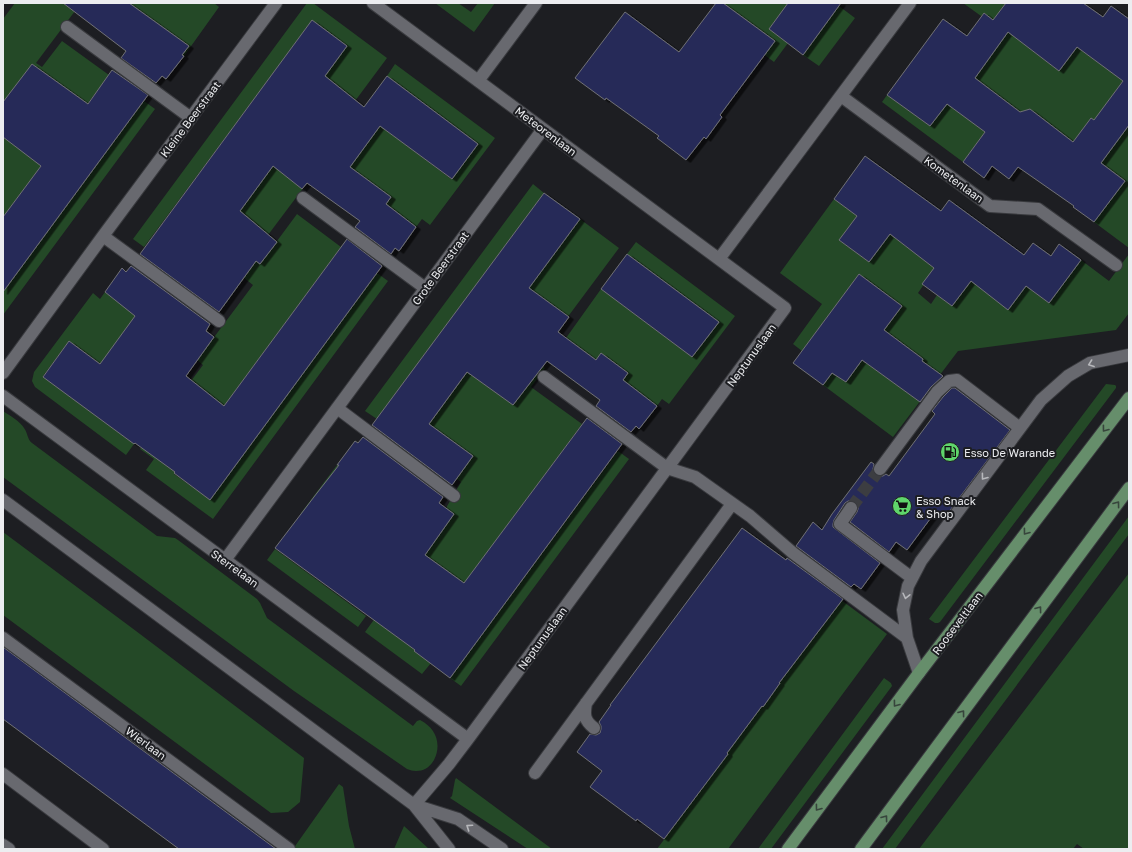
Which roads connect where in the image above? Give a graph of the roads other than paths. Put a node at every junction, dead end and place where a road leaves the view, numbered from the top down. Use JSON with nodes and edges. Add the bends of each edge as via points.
{"nodes":[{"id":1,"x":276,"y":3,"type":"edge"},
{"id":2,"x":373,"y":3,"type":"edge"},
{"id":3,"x":536,"y":3,"type":"edge"},
{"id":4,"x":910,"y":3,"type":"edge"},
{"id":5,"x":67,"y":27,"type":"dead end"},
{"id":6,"x":478,"y":81,"type":"junction"},
{"id":7,"x":840,"y":96,"type":"junction"},
{"id":8,"x":191,"y":118,"type":"junction"},
{"id":9,"x":543,"y":129,"type":"junction"},
{"id":10,"x":303,"y":198,"type":"dead end"},
{"id":11,"x":104,"y":236,"type":"junction"},
{"id":12,"x":719,"y":259,"type":"junction"},
{"id":13,"x":1116,"y":266,"type":"dead end"},
{"id":14,"x":425,"y":288,"type":"junction"},
{"id":15,"x":219,"y":321,"type":"dead end"},
{"id":16,"x":1129,"y":355,"type":"edge"},
{"id":17,"x":3,"y":373,"type":"edge"},
{"id":18,"x":544,"y":377,"type":"dead end"},
{"id":19,"x":3,"y":396,"type":"edge"},
{"id":20,"x":1129,"y":398,"type":"edge"},
{"id":21,"x":337,"y":408,"type":"junction"},
{"id":22,"x":1020,"y":428,"type":"junction"},
{"id":23,"x":667,"y":468,"type":"junction"},
{"id":24,"x":880,"y":469,"type":"tunnel mouth"},
{"id":25,"x":1129,"y":488,"type":"edge"},
{"id":26,"x":454,"y":496,"type":"dead end"},
{"id":27,"x":3,"y":500,"type":"edge"},
{"id":28,"x":732,"y":504,"type":"junction"},
{"id":29,"x":851,"y":508,"type":"tunnel mouth"},
{"id":30,"x":225,"y":560,"type":"junction"},
{"id":31,"x":912,"y":578,"type":"junction"},
{"id":32,"x":3,"y":638,"type":"edge"},
{"id":33,"x":907,"y":638,"type":"junction"},
{"id":34,"x":919,"y":672,"type":"junction"},
{"id":35,"x":587,"y":702,"type":"junction"},
{"id":36,"x":594,"y":728,"type":"dead end"},
{"id":37,"x":468,"y":739,"type":"junction"},
{"id":38,"x":535,"y":772,"type":"dead end"},
{"id":39,"x":3,"y":774,"type":"edge"},
{"id":40,"x":414,"y":805,"type":"junction"},
{"id":41,"x":3,"y":845,"type":"edge"},
{"id":42,"x":9,"y":849,"type":"edge"},
{"id":43,"x":103,"y":849,"type":"edge"},
{"id":44,"x":289,"y":849,"type":"edge"},
{"id":45,"x":449,"y":849,"type":"edge"},
{"id":46,"x":502,"y":849,"type":"edge"},
{"id":47,"x":788,"y":849,"type":"edge"},
{"id":48,"x":861,"y":849,"type":"edge"}],
"edges":[{"from":1,"to":8,"type":"street","name":"Kleine Beerstraat"},
{"from":2,"to":6,"type":"street","name":"Meteorenlaan"},
{"from":3,"to":6,"type":"street"},
{"from":4,"to":7,"type":"street"},
{"from":5,"to":8,"type":"street"},
{"from":6,"to":9,"type":"street","name":"Meteorenlaan"},
{"from":7,"to":12,"type":"street"},
{"from":7,"to":13,"type":"street","name":"Kometenlaan","via":[[990,206],[1038,209]]},
{"from":8,"to":11,"type":"street","name":"Kleine Beerstraat"},
{"from":9,"to":12,"type":"street","name":"Meteorenlaan"},
{"from":9,"to":14,"type":"street","name":"Grote Beerstraat"},
{"from":10,"to":14,"type":"street"},
{"from":11,"to":15,"type":"street"},
{"from":11,"to":17,"type":"street","name":"Kleine Beerstraat"},
{"from":12,"to":23,"type":"street","name":"Neptunuslaan","via":[[785,308]]},
{"from":14,"to":21,"type":"street","name":"Grote Beerstraat"},
{"from":16,"to":22,"type":"street","one_way":true,"via":[[1090,363],[1068,376],[1041,400]]},
{"from":18,"to":23,"type":"street"},
{"from":19,"to":30,"type":"street","name":"Sterrelaan"},
{"from":20,"to":34,"type":"main road","name":"Rooseveltlaan","one_way":true},
{"from":21,"to":26,"type":"street"},
{"from":21,"to":30,"type":"street","name":"Grote Beerstraat"},
{"from":22,"to":24,"type":"street","via":[[957,380],[949,381],[937,392]]},
{"from":22,"to":31,"type":"street","one_way":true,"via":[[921,561]]},
{"from":23,"to":28,"type":"street","via":[[695,477]]},
{"from":23,"to":37,"type":"street","name":"Neptunuslaan"},
{"from":48,"to":25,"type":"main road","one_way":true},
{"from":27,"to":40,"type":"street"},
{"from":28,"to":33,"type":"street"},
{"from":28,"to":35,"type":"street"},
{"from":29,"to":31,"type":"street","via":[[840,524]]},
{"from":30,"to":37,"type":"street","name":"Sterrelaan"},
{"from":31,"to":33,"type":"street","one_way":true,"via":[[903,610]]},
{"from":32,"to":44,"type":"street","name":"Wierlaan"},
{"from":33,"to":34,"type":"street"},
{"from":34,"to":47,"type":"main road","name":"Rooseveltlaan","one_way":true},
{"from":35,"to":36,"type":"street","via":[[584,712],[586,720]]},
{"from":35,"to":38,"type":"street"},
{"from":37,"to":40,"type":"street","name":"Neptunuslaan"},
{"from":39,"to":43,"type":"street"},
{"from":40,"to":45,"type":"street"},
{"from":46,"to":40,"type":"street","one_way":true,"via":[[458,819]]},
{"from":41,"to":42,"type":"street"}]}
